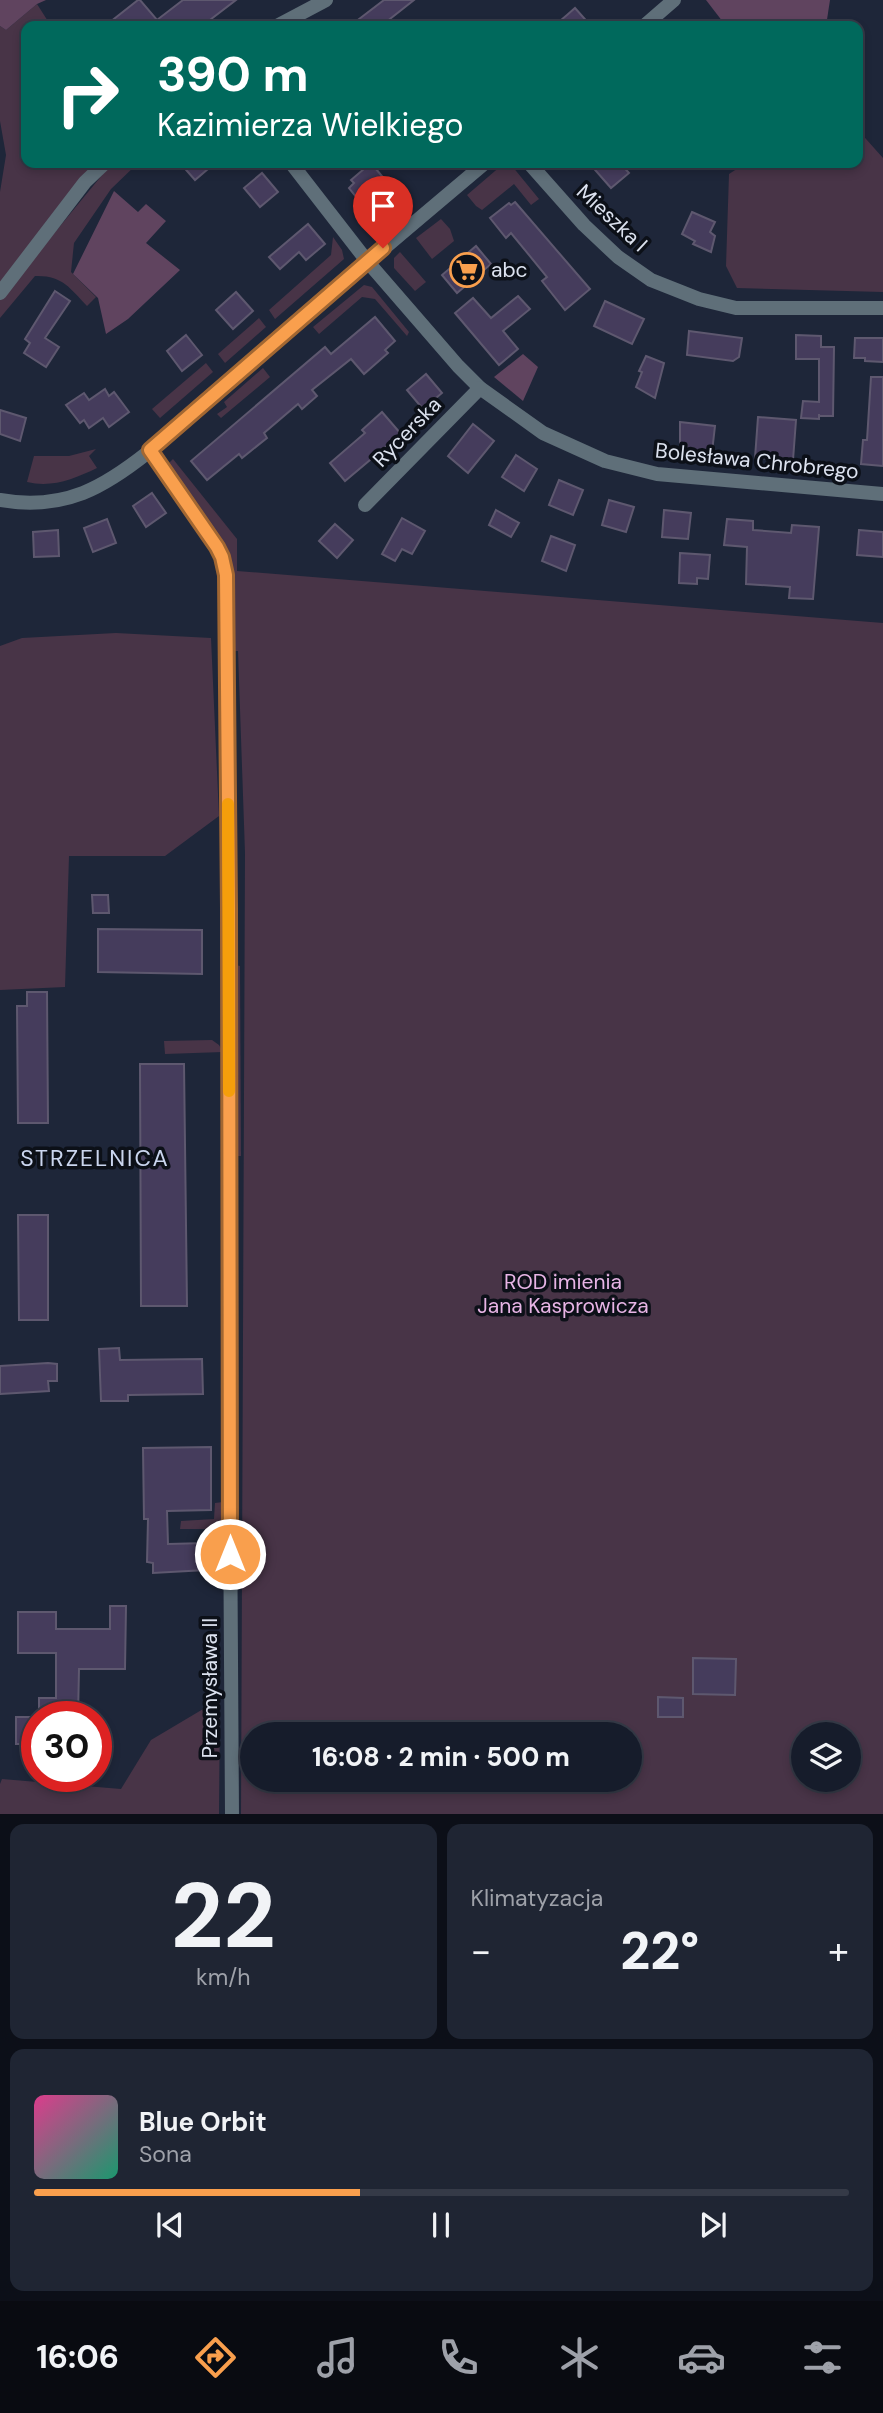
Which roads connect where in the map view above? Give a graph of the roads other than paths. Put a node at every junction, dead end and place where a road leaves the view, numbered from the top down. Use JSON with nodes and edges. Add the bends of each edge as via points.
{"nodes":[{"id":1,"x":326,"y":0,"type":"edge"},
{"id":2,"x":674,"y":0,"type":"edge"},
{"id":3,"x":286,"y":21,"type":"edge"},
{"id":4,"x":650,"y":21,"type":"edge"},
{"id":5,"x":100,"y":168,"type":"edge"},
{"id":6,"x":295,"y":168,"type":"edge"},
{"id":7,"x":479,"y":168,"type":"edge"},
{"id":8,"x":533,"y":168,"type":"edge"},
{"id":9,"x":367,"y":261,"type":"junction"},
{"id":10,"x":0,"y":293,"type":"edge"},
{"id":11,"x":883,"y":308,"type":"edge"},
{"id":12,"x":480,"y":388,"type":"junction"},
{"id":13,"x":150,"y":450,"type":"junction"},
{"id":14,"x":883,"y":494,"type":"edge"},
{"id":15,"x":0,"y":500,"type":"edge"},
{"id":16,"x":365,"y":505,"type":"dead end"},
{"id":17,"x":232,"y":1814,"type":"edge"}],
"edges":[{"from":1,"to":3,"type":"street"},
{"from":2,"to":4,"type":"street"},
{"from":5,"to":10,"type":"street"},
{"from":6,"to":9,"type":"street","name":"Bolesława Chrobrego"},
{"from":7,"to":9,"type":"street"},
{"from":8,"to":11,"type":"street","name":"Mieszka I","via":[[584,225],[651,280],[736,308]]},
{"from":9,"to":12,"type":"street","name":"Bolesława Chrobrego"},
{"from":9,"to":13,"type":"street"},
{"from":12,"to":14,"type":"street","name":"Bolesława Chrobrego","via":[[543,433],[614,463],[657,474]]},
{"from":12,"to":16,"type":"street","name":"Rycerska"},
{"from":13,"to":15,"type":"street","via":[[84,492],[34,504]]},
{"from":13,"to":17,"type":"street","name":"Przemysława II","via":[[217,547],[226,575]]}]}
